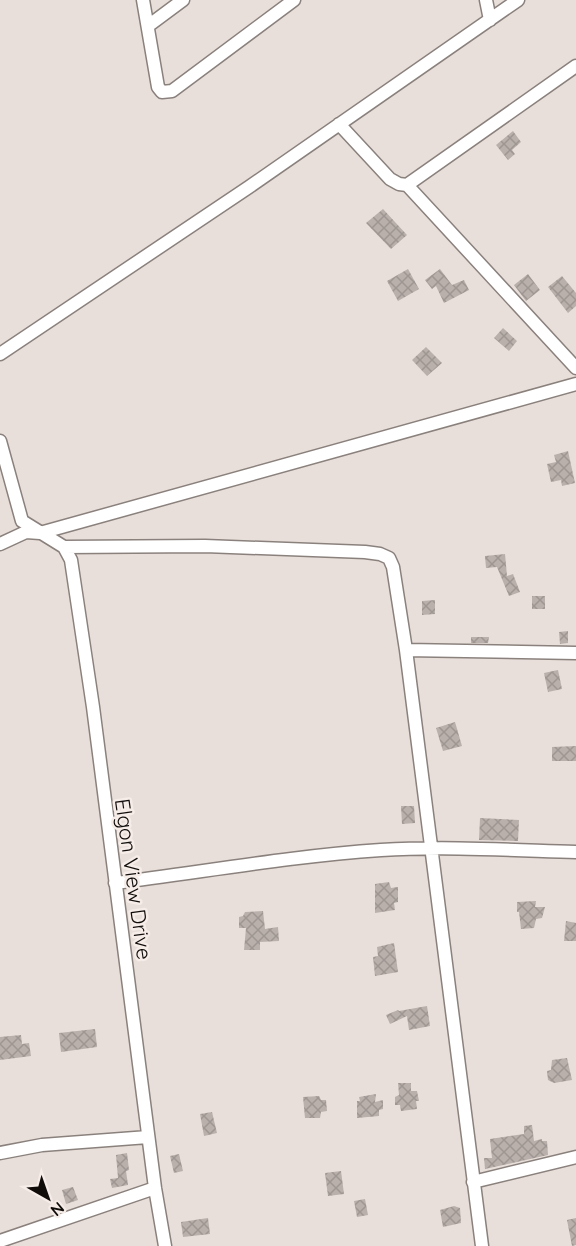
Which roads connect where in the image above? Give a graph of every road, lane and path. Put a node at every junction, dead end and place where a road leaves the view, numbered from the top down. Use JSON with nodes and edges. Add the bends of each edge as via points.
{"nodes":[{"id":1,"x":143,"y":0,"type":"edge"},
{"id":2,"x":183,"y":0,"type":"edge"},
{"id":3,"x":294,"y":0,"type":"edge"},
{"id":4,"x":486,"y":0,"type":"edge"},
{"id":5,"x":518,"y":0,"type":"edge"},
{"id":6,"x":490,"y":20,"type":"junction"},
{"id":7,"x":148,"y":26,"type":"junction"},
{"id":8,"x":576,"y":66,"type":"edge"},
{"id":9,"x":339,"y":124,"type":"junction"},
{"id":10,"x":407,"y":185,"type":"junction"},
{"id":11,"x":0,"y":354,"type":"edge"},
{"id":12,"x":576,"y":368,"type":"edge"},
{"id":13,"x":576,"y":384,"type":"edge"},
{"id":14,"x":0,"y":441,"type":"edge"},
{"id":15,"x":40,"y":533,"type":"junction"},
{"id":16,"x":0,"y":544,"type":"edge"},
{"id":17,"x":64,"y":547,"type":"junction"},
{"id":18,"x":406,"y":650,"type":"junction"},
{"id":19,"x":576,"y":653,"type":"edge"},
{"id":20,"x":431,"y":849,"type":"junction"},
{"id":21,"x":576,"y":852,"type":"edge"},
{"id":22,"x":115,"y":884,"type":"junction"},
{"id":23,"x":148,"y":1137,"type":"junction"},
{"id":24,"x":0,"y":1154,"type":"edge"},
{"id":25,"x":576,"y":1157,"type":"edge"},
{"id":26,"x":473,"y":1182,"type":"junction"},
{"id":27,"x":155,"y":1188,"type":"junction"},
{"id":28,"x":0,"y":1241,"type":"edge"},
{"id":29,"x":165,"y":1246,"type":"edge"},
{"id":30,"x":482,"y":1246,"type":"edge"}],
"edges":[{"from":1,"to":7,"type":"street"},
{"from":2,"to":7,"type":"street"},
{"from":3,"to":7,"type":"street","via":[[167,92],[158,87]]},
{"from":4,"to":6,"type":"street"},
{"from":5,"to":6,"type":"street"},
{"from":6,"to":9,"type":"street"},
{"from":8,"to":10,"type":"street"},
{"from":9,"to":10,"type":"street","via":[[390,179]]},
{"from":9,"to":11,"type":"street"},
{"from":10,"to":12,"type":"street"},
{"from":13,"to":15,"type":"street"},
{"from":14,"to":15,"type":"street","via":[[22,520]]},
{"from":15,"to":16,"type":"street","via":[[26,532]]},
{"from":15,"to":17,"type":"street"},
{"from":17,"to":18,"type":"street","via":[[205,546],[380,554],[389,558],[393,567]]},
{"from":17,"to":22,"type":"street","name":"Elgon View Drive","via":[[73,572]]},
{"from":18,"to":19,"type":"street"},
{"from":18,"to":20,"type":"street"},
{"from":20,"to":21,"type":"street"},
{"from":20,"to":22,"type":"street","via":[[335,854]]},
{"from":20,"to":26,"type":"street"},
{"from":22,"to":23,"type":"street","name":"Elgon View Drive"},
{"from":23,"to":24,"type":"street","via":[[42,1145]]},
{"from":23,"to":27,"type":"street","name":"Elgon View Drive"},
{"from":25,"to":26,"type":"street"},
{"from":26,"to":30,"type":"street"},
{"from":27,"to":28,"type":"street"},
{"from":27,"to":29,"type":"street","name":"Elgon View Drive"}]}
